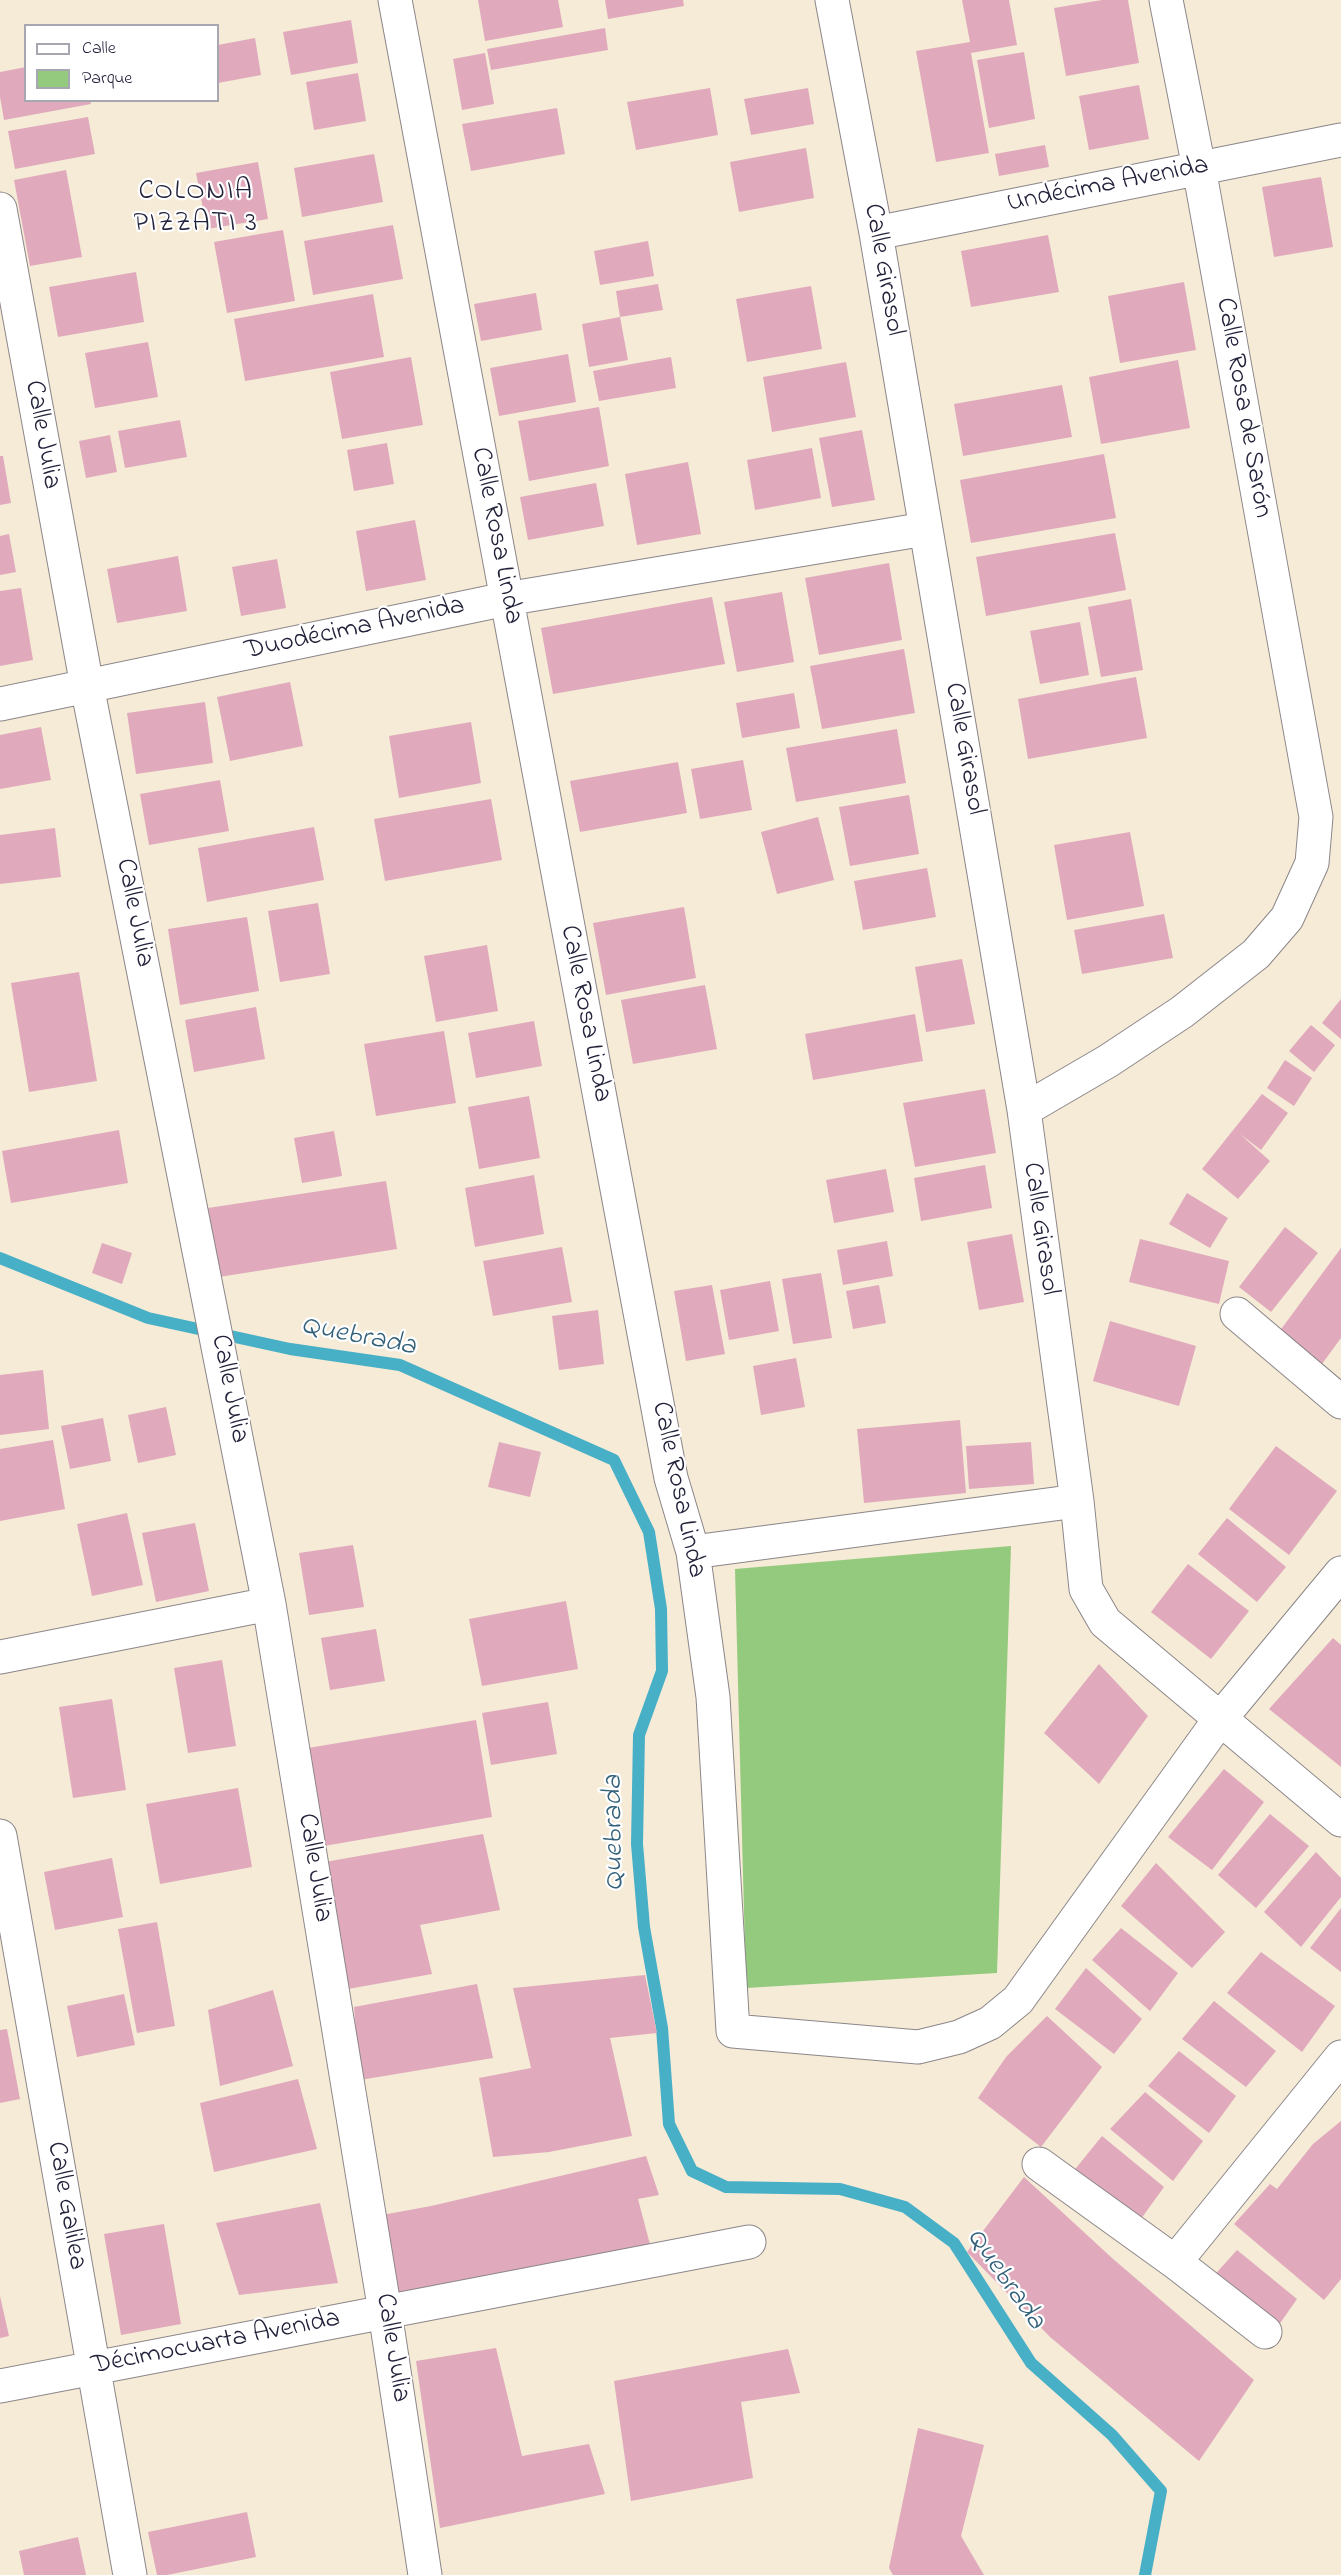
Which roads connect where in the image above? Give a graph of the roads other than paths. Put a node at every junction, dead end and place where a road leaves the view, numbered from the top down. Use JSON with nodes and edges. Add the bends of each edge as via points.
{"nodes":[{"id":1,"x":395,"y":0,"type":"edge"},
{"id":2,"x":832,"y":0,"type":"edge"},
{"id":3,"x":1166,"y":0,"type":"edge"},
{"id":4,"x":1341,"y":140,"type":"edge"},
{"id":5,"x":1199,"y":168,"type":"junction"},
{"id":6,"x":0,"y":209,"type":"edge"},
{"id":7,"x":876,"y":233,"type":"junction"},
{"id":8,"x":925,"y":530,"type":"junction"},
{"id":9,"x":506,"y":599,"type":"junction"},
{"id":10,"x":87,"y":686,"type":"junction"},
{"id":11,"x":0,"y":704,"type":"edge"},
{"id":12,"x":1024,"y":1110,"type":"junction"},
{"id":13,"x":1237,"y":1314,"type":"dead end"},
{"id":14,"x":1341,"y":1402,"type":"edge"},
{"id":15,"x":1077,"y":1501,"type":"junction"},
{"id":16,"x":693,"y":1552,"type":"junction"},
{"id":17,"x":1341,"y":1573,"type":"edge"},
{"id":18,"x":269,"y":1604,"type":"junction"},
{"id":19,"x":0,"y":1656,"type":"edge"},
{"id":20,"x":1220,"y":1719,"type":"junction"},
{"id":21,"x":1341,"y":1820,"type":"edge"},
{"id":22,"x":0,"y":1836,"type":"edge"},
{"id":23,"x":1341,"y":2057,"type":"edge"},
{"id":24,"x":1039,"y":2164,"type":"dead end"},
{"id":25,"x":749,"y":2242,"type":"dead end"},
{"id":26,"x":1175,"y":2262,"type":"junction"},
{"id":27,"x":386,"y":2312,"type":"junction"},
{"id":28,"x":1264,"y":2332,"type":"dead end"},
{"id":29,"x":94,"y":2368,"type":"junction"},
{"id":30,"x":0,"y":2386,"type":"edge"},
{"id":31,"x":130,"y":2575,"type":"edge"},
{"id":32,"x":425,"y":2575,"type":"edge"}],
"edges":[{"from":1,"to":9,"type":"street","name":"Calle Rosa Linda"},
{"from":2,"to":7,"type":"street","name":"Calle Girasol"},
{"from":3,"to":5,"type":"street","name":"Calle Rosa de Sarón"},
{"from":4,"to":5,"type":"street","name":"Undécima Avenida"},
{"from":5,"to":7,"type":"street","name":"Undécima Avenida"},
{"from":5,"to":12,"type":"street","name":"Calle Rosa de Sarón","via":[[1316,817],[1312,863],[1287,918],[1256,954],[1136,1043]]},
{"from":6,"to":10,"type":"street","name":"Calle Julia"},
{"from":7,"to":8,"type":"street","name":"Calle Girasol"},
{"from":8,"to":9,"type":"street","name":"Duodécima Avenida"},
{"from":8,"to":12,"type":"street","name":"Calle Girasol"},
{"from":9,"to":10,"type":"street","name":"Duodécima Avenida"},
{"from":9,"to":16,"type":"street","name":"Calle Rosa Linda","via":[[671,1478]]},
{"from":10,"to":11,"type":"street","name":"Duodécima Avenida"},
{"from":10,"to":18,"type":"street","name":"Calle Julia"},
{"from":12,"to":15,"type":"street","name":"Calle Girasol"},
{"from":13,"to":14,"type":"street"},
{"from":15,"to":16,"type":"street"},
{"from":15,"to":20,"type":"street","name":"Calle Girasol","via":[[1086,1589],[1105,1622]]},
{"from":16,"to":20,"type":"street","name":"Calle Rosa Linda","via":[[713,1697],[733,2031],[918,2047],[959,2037],[990,2023],[1018,2000]]},
{"from":17,"to":20,"type":"street"},
{"from":18,"to":19,"type":"street"},
{"from":18,"to":27,"type":"street","name":"Calle Julia"},
{"from":20,"to":21,"type":"street","name":"Calle Girasol"},
{"from":22,"to":29,"type":"street","name":"Calle Galilea"},
{"from":23,"to":26,"type":"street"},
{"from":24,"to":26,"type":"street"},
{"from":25,"to":27,"type":"street","name":"Décimocuarta Avenida"},
{"from":26,"to":28,"type":"street"},
{"from":27,"to":29,"type":"street","name":"Décimocuarta Avenida"},
{"from":27,"to":32,"type":"street","name":"Calle Julia"},
{"from":29,"to":30,"type":"street","name":"Décimocuarta Avenida"},
{"from":29,"to":31,"type":"street","name":"Calle Galilea"}]}
